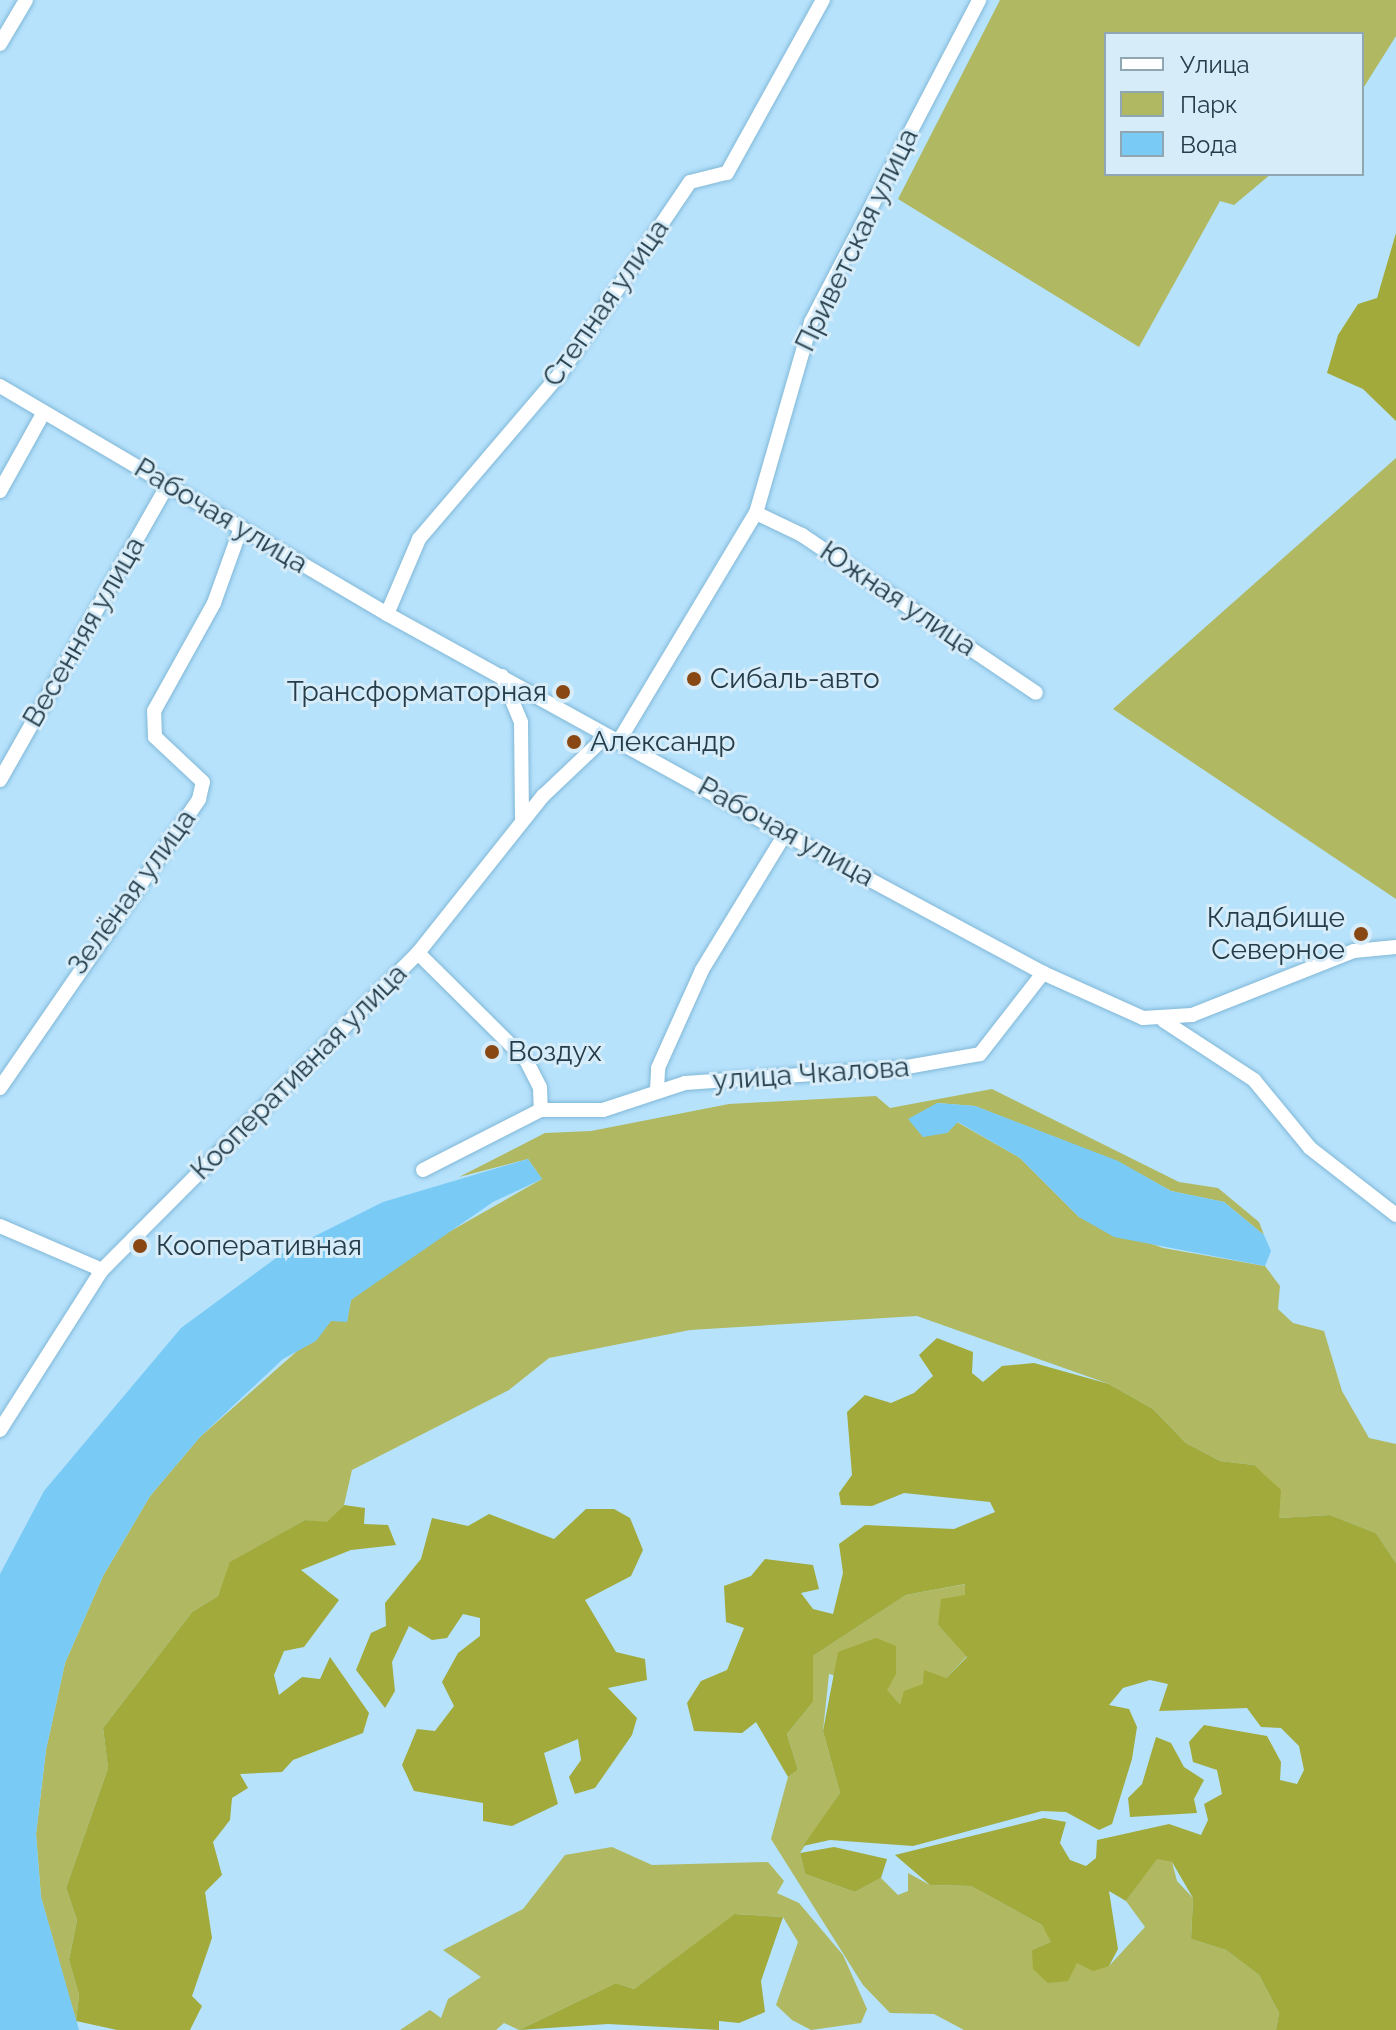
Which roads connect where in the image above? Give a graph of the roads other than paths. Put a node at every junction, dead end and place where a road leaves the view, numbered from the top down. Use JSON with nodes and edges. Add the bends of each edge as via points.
{"nodes":[{"id":1,"x":26,"y":0,"type":"edge"},
{"id":2,"x":823,"y":0,"type":"edge"},
{"id":3,"x":979,"y":0,"type":"edge"},
{"id":4,"x":0,"y":44,"type":"edge"},
{"id":5,"x":0,"y":386,"type":"edge"},
{"id":6,"x":44,"y":412,"type":"junction"},
{"id":7,"x":168,"y":484,"type":"junction"},
{"id":8,"x":0,"y":491,"type":"edge"},
{"id":9,"x":756,"y":513,"type":"junction"},
{"id":10,"x":241,"y":528,"type":"junction"},
{"id":11,"x":387,"y":614,"type":"junction"},
{"id":12,"x":502,"y":675,"type":"junction"},
{"id":13,"x":1036,"y":693,"type":"dead end"},
{"id":14,"x":620,"y":739,"type":"junction"},
{"id":15,"x":0,"y":780,"type":"edge"},
{"id":16,"x":521,"y":821,"type":"junction"},
{"id":17,"x":785,"y":834,"type":"junction"},
{"id":18,"x":1396,"y":947,"type":"edge"},
{"id":19,"x":418,"y":953,"type":"junction"},
{"id":20,"x":1043,"y":973,"type":"junction"},
{"id":21,"x":1164,"y":1021,"type":"junction"},
{"id":22,"x":0,"y":1088,"type":"edge"},
{"id":23,"x":657,"y":1090,"type":"junction"},
{"id":24,"x":541,"y":1110,"type":"junction"},
{"id":25,"x":423,"y":1170,"type":"dead end"},
{"id":26,"x":1396,"y":1215,"type":"edge"},
{"id":27,"x":0,"y":1226,"type":"edge"},
{"id":28,"x":102,"y":1270,"type":"junction"},
{"id":29,"x":0,"y":1430,"type":"edge"}],
"edges":[{"from":1,"to":4,"type":"street"},
{"from":2,"to":11,"type":"street","name":"Степная улица","via":[[727,173],[690,182],[560,374],[419,539]]},
{"from":3,"to":9,"type":"street","name":"Приветская улица","via":[[811,322]]},
{"from":5,"to":6,"type":"street","name":"Рабочая улица"},
{"from":6,"to":7,"type":"street","name":"Рабочая улица"},
{"from":6,"to":8,"type":"street"},
{"from":7,"to":10,"type":"street","name":"Рабочая улица"},
{"from":7,"to":15,"type":"street","name":"Весенняя улица"},
{"from":9,"to":13,"type":"street","name":"Южная улица","via":[[802,535]]},
{"from":9,"to":14,"type":"street","name":"Приветская улица"},
{"from":10,"to":11,"type":"street","name":"Рабочая улица"},
{"from":10,"to":22,"type":"street","name":"Зелёная улица","via":[[214,603],[154,711],[155,737],[203,782],[199,799]]},
{"from":11,"to":12,"type":"street","name":"Рабочая улица"},
{"from":12,"to":14,"type":"street","name":"Рабочая улица"},
{"from":12,"to":16,"type":"street","via":[[521,722]]},
{"from":14,"to":16,"type":"street","name":"Кооперативная улица","via":[[602,740]]},
{"from":14,"to":17,"type":"street","name":"Рабочая улица"},
{"from":16,"to":19,"type":"street","name":"Кооперативная улица"},
{"from":17,"to":20,"type":"street","name":"Рабочая улица"},
{"from":17,"to":23,"type":"street","via":[[702,970],[658,1068]]},
{"from":18,"to":21,"type":"street","via":[[1354,951]]},
{"from":19,"to":24,"type":"street","via":[[526,1060],[540,1087]]},
{"from":19,"to":28,"type":"street","name":"Кооперативная улица"},
{"from":20,"to":21,"type":"street","name":"Рабочая улица"},
{"from":20,"to":23,"type":"street","name":"улица Чкалова","via":[[980,1054],[901,1068]]},
{"from":21,"to":26,"type":"street","name":"Рабочая улица","via":[[1254,1080],[1310,1148]]},
{"from":23,"to":24,"type":"street","name":"улица Чкалова","via":[[603,1110]]},
{"from":24,"to":25,"type":"street","name":"улица Чкалова"},
{"from":27,"to":28,"type":"street"},
{"from":28,"to":29,"type":"street","name":"Кооперативная улица"}]}
